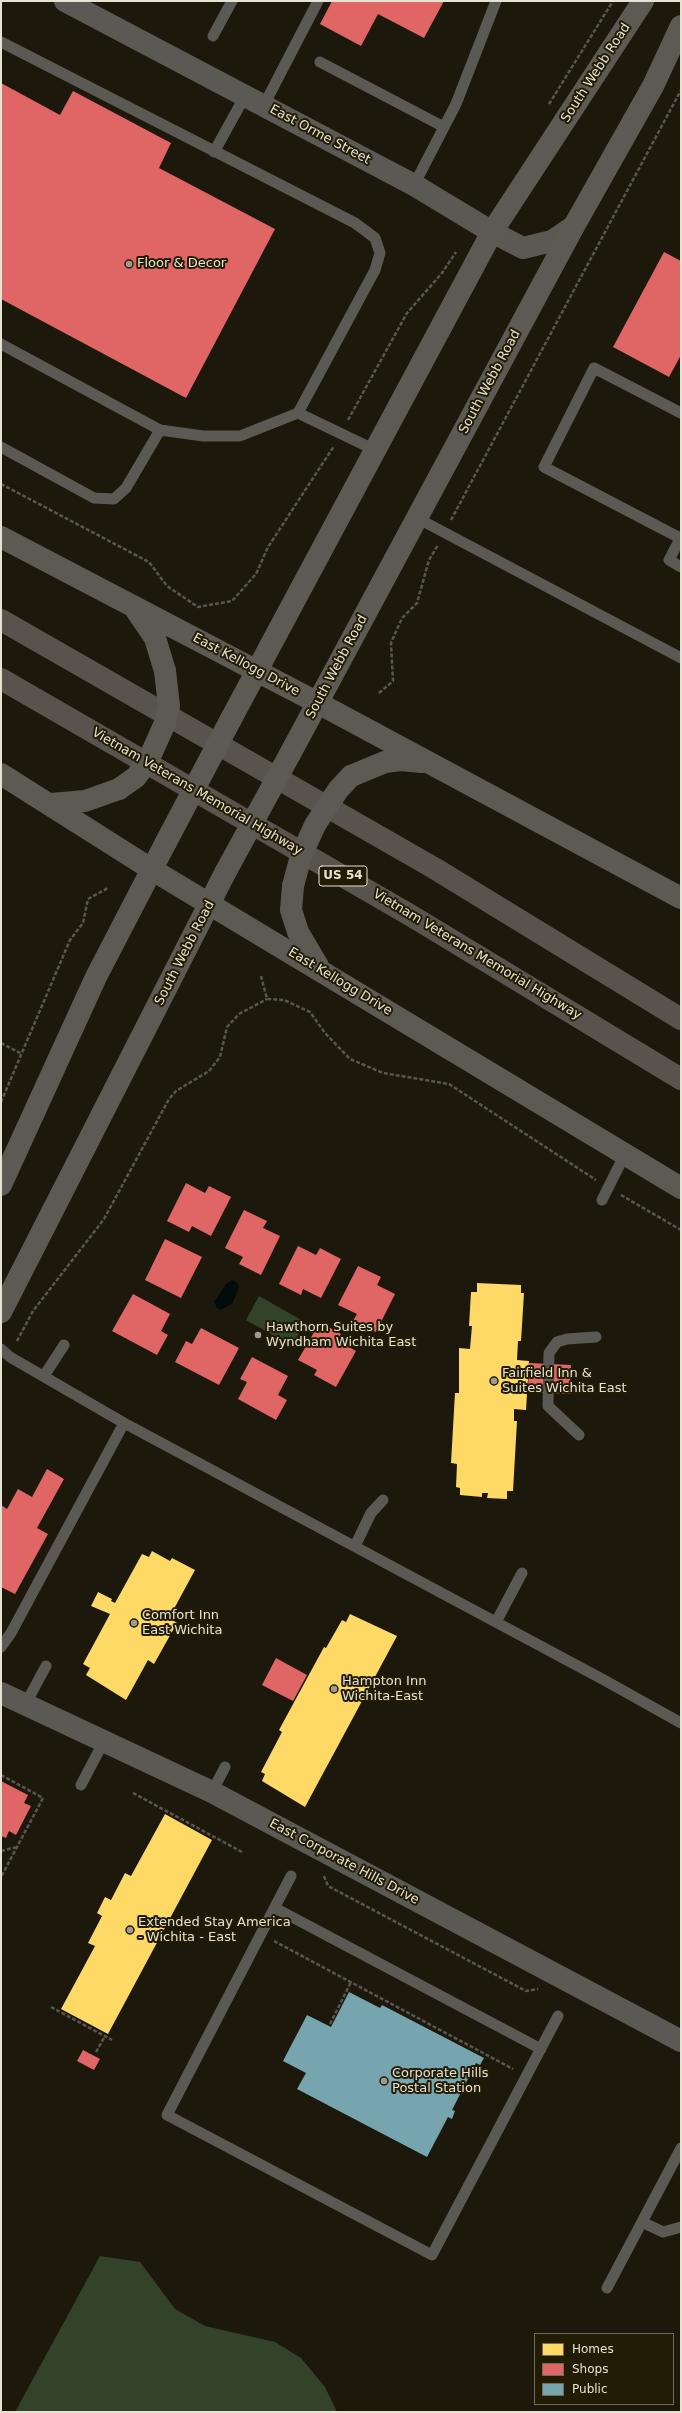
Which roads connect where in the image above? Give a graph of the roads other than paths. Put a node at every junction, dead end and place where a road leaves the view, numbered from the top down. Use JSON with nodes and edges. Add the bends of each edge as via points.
{"nodes":[{"id":1,"x":65,"y":1,"type":"edge"},
{"id":2,"x":232,"y":1,"type":"edge"},
{"id":3,"x":318,"y":1,"type":"edge"},
{"id":4,"x":496,"y":1,"type":"edge"},
{"id":5,"x":643,"y":1,"type":"edge"},
{"id":6,"x":681,"y":26,"type":"edge"},
{"id":7,"x":213,"y":36,"type":"dead end"},
{"id":8,"x":1,"y":42,"type":"edge"},
{"id":9,"x":320,"y":62,"type":"dead end"},
{"id":10,"x":245,"y":96,"type":"junction"},
{"id":11,"x":264,"y":105,"type":"junction"},
{"id":12,"x":444,"y":126,"type":"junction"},
{"id":13,"x":214,"y":152,"type":"junction"},
{"id":14,"x":414,"y":185,"type":"junction"},
{"id":15,"x":574,"y":226,"type":"junction"},
{"id":16,"x":492,"y":232,"type":"junction"},
{"id":17,"x":1,"y":344,"type":"edge"},
{"id":18,"x":298,"y":413,"type":"junction"},
{"id":19,"x":681,"y":413,"type":"edge"},
{"id":20,"x":160,"y":430,"type":"junction"},
{"id":21,"x":1,"y":447,"type":"edge"},
{"id":22,"x":375,"y":450,"type":"junction"},
{"id":23,"x":417,"y":518,"type":"junction"},
{"id":24,"x":1,"y":537,"type":"edge"},
{"id":25,"x":681,"y":538,"type":"edge"},
{"id":26,"x":681,"y":566,"type":"edge"},
{"id":27,"x":134,"y":607,"type":"junction"},
{"id":28,"x":1,"y":620,"type":"edge"},
{"id":29,"x":681,"y":658,"type":"edge"},
{"id":30,"x":256,"y":671,"type":"junction"},
{"id":31,"x":1,"y":679,"type":"edge"},
{"id":32,"x":318,"y":703,"type":"junction"},
{"id":33,"x":432,"y":764,"type":"junction"},
{"id":34,"x":1,"y":774,"type":"edge"},
{"id":35,"x":51,"y":804,"type":"junction"},
{"id":36,"x":151,"y":869,"type":"junction"},
{"id":37,"x":681,"y":898,"type":"edge"},
{"id":38,"x":210,"y":903,"type":"junction"},
{"id":39,"x":322,"y":971,"type":"junction"},
{"id":40,"x":681,"y":1019,"type":"edge"},
{"id":41,"x":681,"y":1079,"type":"edge"},
{"id":42,"x":625,"y":1154,"type":"junction"},
{"id":43,"x":1,"y":1185,"type":"edge"},
{"id":44,"x":681,"y":1188,"type":"edge"},
{"id":45,"x":602,"y":1200,"type":"dead end"},
{"id":46,"x":1,"y":1312,"type":"edge"},
{"id":47,"x":596,"y":1338,"type":"dead end"},
{"id":48,"x":64,"y":1345,"type":"dead end"},
{"id":49,"x":1,"y":1349,"type":"edge"},
{"id":50,"x":44,"y":1376,"type":"junction"},
{"id":51,"x":124,"y":1422,"type":"junction"},
{"id":52,"x":579,"y":1435,"type":"dead end"},
{"id":53,"x":383,"y":1500,"type":"dead end"},
{"id":54,"x":355,"y":1546,"type":"junction"},
{"id":55,"x":522,"y":1573,"type":"dead end"},
{"id":56,"x":496,"y":1622,"type":"junction"},
{"id":57,"x":1,"y":1647,"type":"edge"},
{"id":58,"x":46,"y":1666,"type":"dead end"},
{"id":59,"x":1,"y":1693,"type":"edge"},
{"id":60,"x":25,"y":1705,"type":"junction"},
{"id":61,"x":681,"y":1723,"type":"edge"},
{"id":62,"x":104,"y":1740,"type":"junction"},
{"id":63,"x":225,"y":1767,"type":"dead end"},
{"id":64,"x":81,"y":1785,"type":"dead end"},
{"id":65,"x":212,"y":1792,"type":"junction"},
{"id":66,"x":291,"y":1876,"type":"dead end"},
{"id":67,"x":275,"y":1908,"type":"junction"},
{"id":68,"x":558,"y":2016,"type":"dead end"},
{"id":69,"x":679,"y":2036,"type":"edge"},
{"id":70,"x":541,"y":2049,"type":"junction"},
{"id":71,"x":681,"y":2148,"type":"edge"},
{"id":72,"x":642,"y":2222,"type":"junction"},
{"id":73,"x":681,"y":2227,"type":"edge"},
{"id":74,"x":608,"y":2288,"type":"dead end"}],
"edges":[{"from":1,"to":10,"type":"street","name":"East Orme Street"},
{"from":2,"to":7,"type":"lane"},
{"from":3,"to":11,"type":"lane"},
{"from":4,"to":12,"type":"lane","via":[[456,104]]},
{"from":5,"to":16,"type":"main road","name":"South Webb Road"},
{"from":6,"to":15,"type":"main road","name":"South Webb Road","via":[[653,86]]},
{"from":8,"to":13,"type":"lane"},
{"from":9,"to":12,"type":"lane"},
{"from":10,"to":11,"type":"street","name":"East Orme Street"},
{"from":10,"to":13,"type":"lane"},
{"from":11,"to":14,"type":"street","name":"East Orme Street"},
{"from":12,"to":14,"type":"lane"},
{"from":13,"to":18,"type":"lane","via":[[355,223],[375,238],[380,253],[375,270]]},
{"from":14,"to":16,"type":"street","name":"East Orme Street"},
{"from":15,"to":16,"type":"street","name":"East Orme Street","via":[[552,241],[523,248]]},
{"from":15,"to":23,"type":"main road","name":"South Webb Road"},
{"from":16,"to":22,"type":"main road","name":"South Webb Road"},
{"from":17,"to":20,"type":"lane"},
{"from":18,"to":20,"type":"lane","via":[[240,436],[202,436]]},
{"from":18,"to":22,"type":"lane"},
{"from":19,"to":25,"type":"lane","via":[[594,368],[544,468]]},
{"from":20,"to":21,"type":"lane","via":[[126,488],[114,499],[94,498]]},
{"from":22,"to":30,"type":"main road","name":"South Webb Road"},
{"from":23,"to":29,"type":"lane"},
{"from":23,"to":32,"type":"main road","name":"South Webb Road"},
{"from":24,"to":27,"type":"main road","name":"East Kellogg Drive"},
{"from":25,"to":26,"type":"lane","via":[[669,560]]},
{"from":27,"to":30,"type":"main road","name":"East Kellogg Drive"},
{"from":27,"to":35,"type":"main road","bridge":true,"via":[[155,638],[165,671],[169,706],[166,723],[148,761],[136,777],[118,789],[85,801]]},
{"from":28,"to":40,"type":"highway","via":[[434,868]]},
{"from":30,"to":32,"type":"main road","name":"East Kellogg Drive"},
{"from":30,"to":36,"type":"main road","name":"South Webb Road","bridge":true},
{"from":31,"to":41,"type":"highway","name":"Vietnam Veterans Memorial Highway","number":"US 54","via":[[410,914]]},
{"from":32,"to":33,"type":"main road","name":"East Kellogg Drive"},
{"from":32,"to":38,"type":"main road","name":"South Webb Road","bridge":true},
{"from":33,"to":37,"type":"main road","name":"East Kellogg Drive"},
{"from":33,"to":39,"type":"main road","bridge":true,"via":[[401,760],[385,762],[351,776],[338,790],[315,825],[301,856],[293,886],[291,910],[298,932]]},
{"from":34,"to":35,"type":"main road","name":"East Kellogg Drive"},
{"from":35,"to":36,"type":"main road","name":"East Kellogg Drive"},
{"from":36,"to":38,"type":"main road","name":"East Kellogg Drive"},
{"from":36,"to":43,"type":"main road","name":"South Webb Road","via":[[96,977]]},
{"from":38,"to":39,"type":"main road","name":"East Kellogg Drive"},
{"from":38,"to":46,"type":"main road","name":"South Webb Road"},
{"from":39,"to":42,"type":"main road","name":"East Kellogg Drive"},
{"from":42,"to":44,"type":"main road","name":"East Kellogg Drive"},
{"from":42,"to":45,"type":"lane"},
{"from":47,"to":52,"type":"lane","via":[[557,1342],[550,1353],[548,1406]]},
{"from":48,"to":50,"type":"lane"},
{"from":49,"to":50,"type":"lane"},
{"from":50,"to":51,"type":"lane"},
{"from":51,"to":54,"type":"lane"},
{"from":51,"to":57,"type":"lane","via":[[11,1633]]},
{"from":53,"to":54,"type":"lane","via":[[371,1513]]},
{"from":54,"to":56,"type":"lane"},
{"from":55,"to":56,"type":"lane"},
{"from":56,"to":61,"type":"lane"},
{"from":58,"to":60,"type":"lane"},
{"from":59,"to":60,"type":"street","name":"East Corporate Hills Drive"},
{"from":60,"to":62,"type":"street","name":"East Corporate Hills Drive"},
{"from":62,"to":64,"type":"lane"},
{"from":62,"to":65,"type":"street","name":"East Corporate Hills Drive"},
{"from":63,"to":65,"type":"lane"},
{"from":65,"to":69,"type":"street","name":"East Corporate Hills Drive"},
{"from":66,"to":67,"type":"lane"},
{"from":67,"to":70,"type":"lane"},
{"from":67,"to":70,"type":"lane","via":[[167,2115],[432,2255]]},
{"from":68,"to":70,"type":"lane"},
{"from":71,"to":72,"type":"lane"},
{"from":72,"to":73,"type":"lane","via":[[663,2232]]},
{"from":72,"to":74,"type":"lane"}]}
